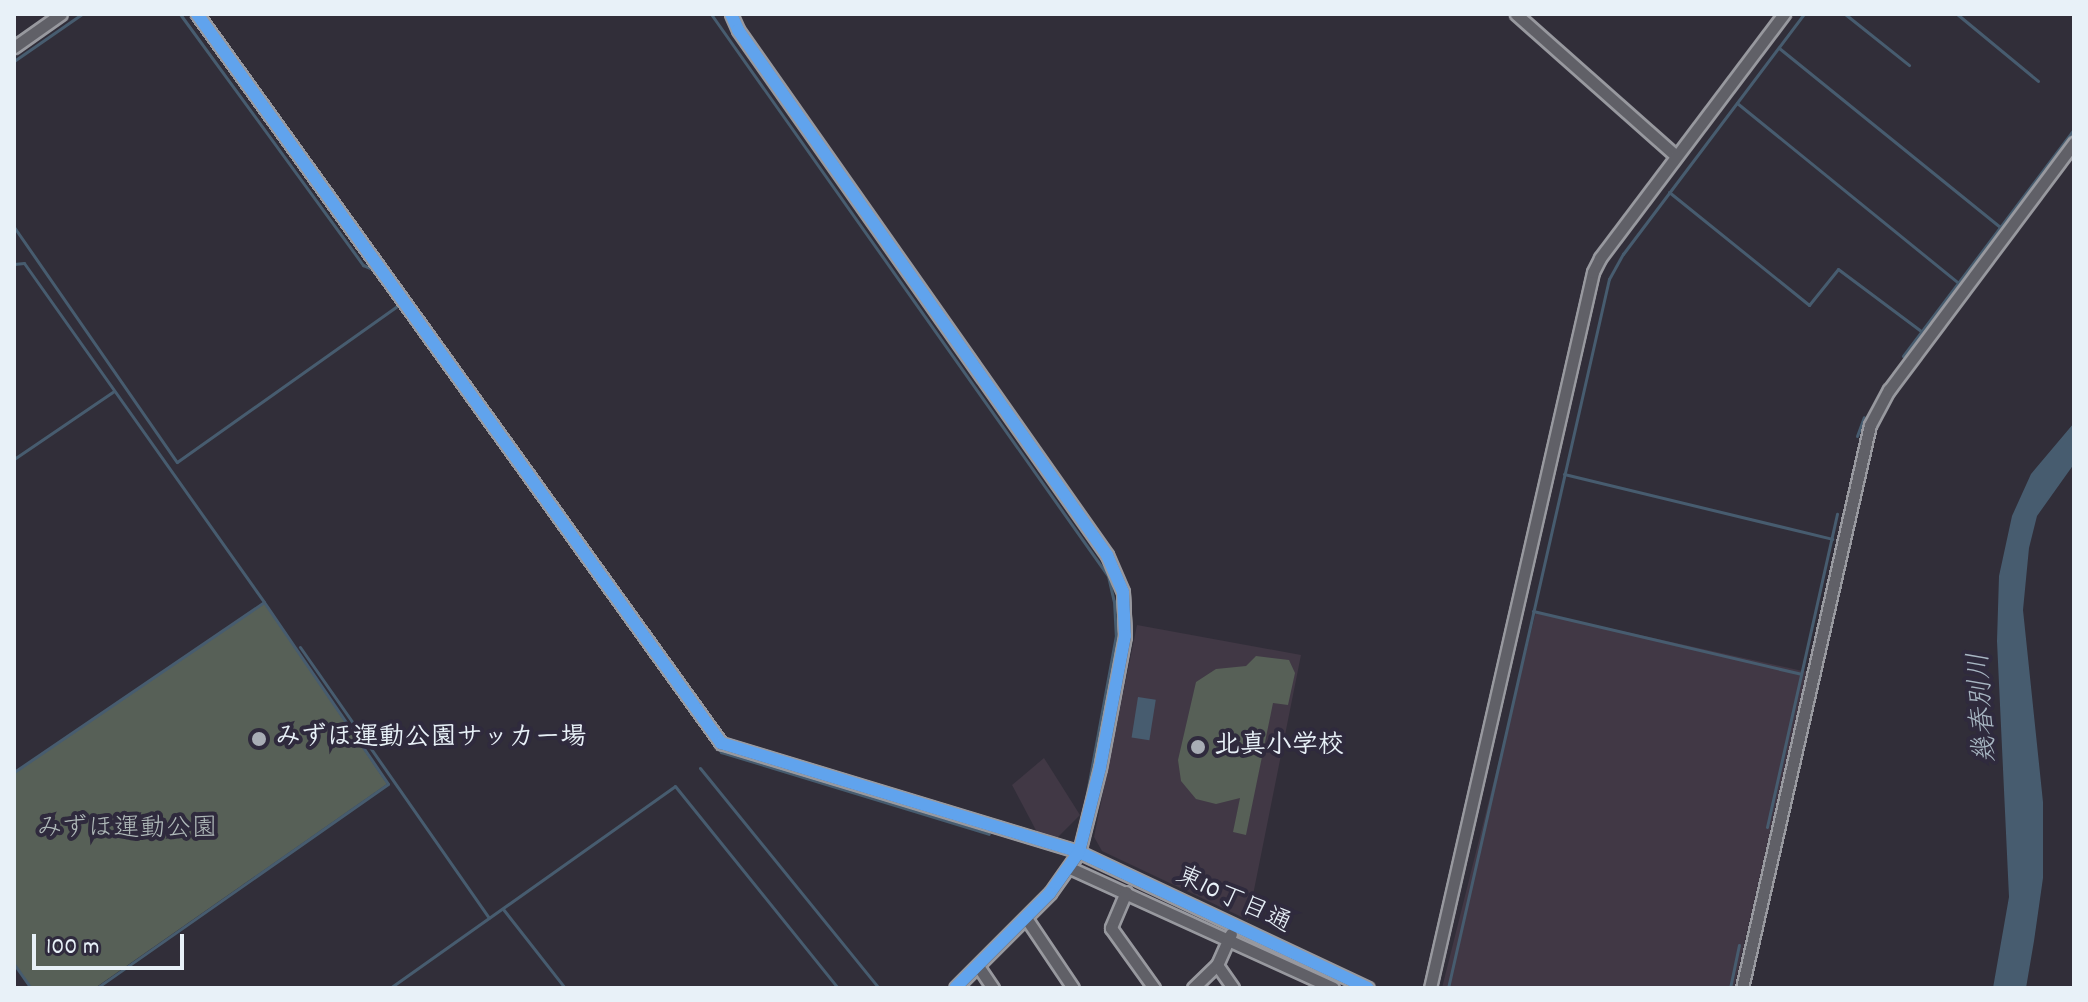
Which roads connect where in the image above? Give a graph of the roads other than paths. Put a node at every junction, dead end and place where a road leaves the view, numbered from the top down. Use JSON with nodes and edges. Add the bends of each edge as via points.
{"nodes":[{"id":1,"x":61,"y":14,"type":"edge"},
{"id":2,"x":197,"y":14,"type":"edge"},
{"id":3,"x":731,"y":14,"type":"edge"},
{"id":4,"x":1516,"y":14,"type":"edge"},
{"id":5,"x":1784,"y":14,"type":"edge"},
{"id":6,"x":14,"y":47,"type":"edge"},
{"id":7,"x":2074,"y":143,"type":"edge"},
{"id":8,"x":1676,"y":156,"type":"junction"},
{"id":9,"x":1079,"y":852,"type":"junction"},
{"id":10,"x":1070,"y":868,"type":"junction"},
{"id":11,"x":1126,"y":892,"type":"junction"},
{"id":12,"x":1026,"y":918,"type":"junction"},
{"id":13,"x":1234,"y":927,"type":"junction"},
{"id":14,"x":1228,"y":939,"type":"junction"},
{"id":15,"x":1217,"y":965,"type":"junction"},
{"id":16,"x":978,"y":966,"type":"junction"},
{"id":17,"x":955,"y":988,"type":"edge"},
{"id":18,"x":993,"y":988,"type":"edge"},
{"id":19,"x":1073,"y":988,"type":"edge"},
{"id":20,"x":1154,"y":988,"type":"edge"},
{"id":21,"x":1193,"y":988,"type":"edge"},
{"id":22,"x":1233,"y":988,"type":"edge"},
{"id":23,"x":1333,"y":988,"type":"edge"},
{"id":24,"x":1368,"y":988,"type":"edge"},
{"id":25,"x":1430,"y":988,"type":"edge"},
{"id":26,"x":1742,"y":988,"type":"edge"}],
"edges":[{"from":1,"to":6,"type":"street"},
{"from":2,"to":9,"type":"street","name":"東10丁目通","via":[[721,743]]},
{"from":3,"to":9,"type":"street","via":[[1116,573],[1123,592],[1125,636],[1098,782]]},
{"from":4,"to":8,"type":"street"},
{"from":5,"to":8,"type":"street"},
{"from":7,"to":26,"type":"street","via":[[1889,390],[1870,425]]},
{"from":8,"to":25,"type":"street","via":[[1593,272]]},
{"from":9,"to":10,"type":"street"},
{"from":9,"to":13,"type":"street","name":"東10丁目通"},
{"from":10,"to":11,"type":"street"},
{"from":10,"to":12,"type":"street"},
{"from":11,"to":14,"type":"street"},
{"from":11,"to":20,"type":"street","via":[[1111,928]]},
{"from":12,"to":16,"type":"street"},
{"from":12,"to":19,"type":"street"},
{"from":13,"to":14,"type":"street"},
{"from":13,"to":24,"type":"street","name":"東10丁目通"},
{"from":14,"to":15,"type":"street"},
{"from":14,"to":23,"type":"street"},
{"from":15,"to":21,"type":"street"},
{"from":15,"to":22,"type":"street"},
{"from":16,"to":17,"type":"street"},
{"from":16,"to":18,"type":"street"}]}
